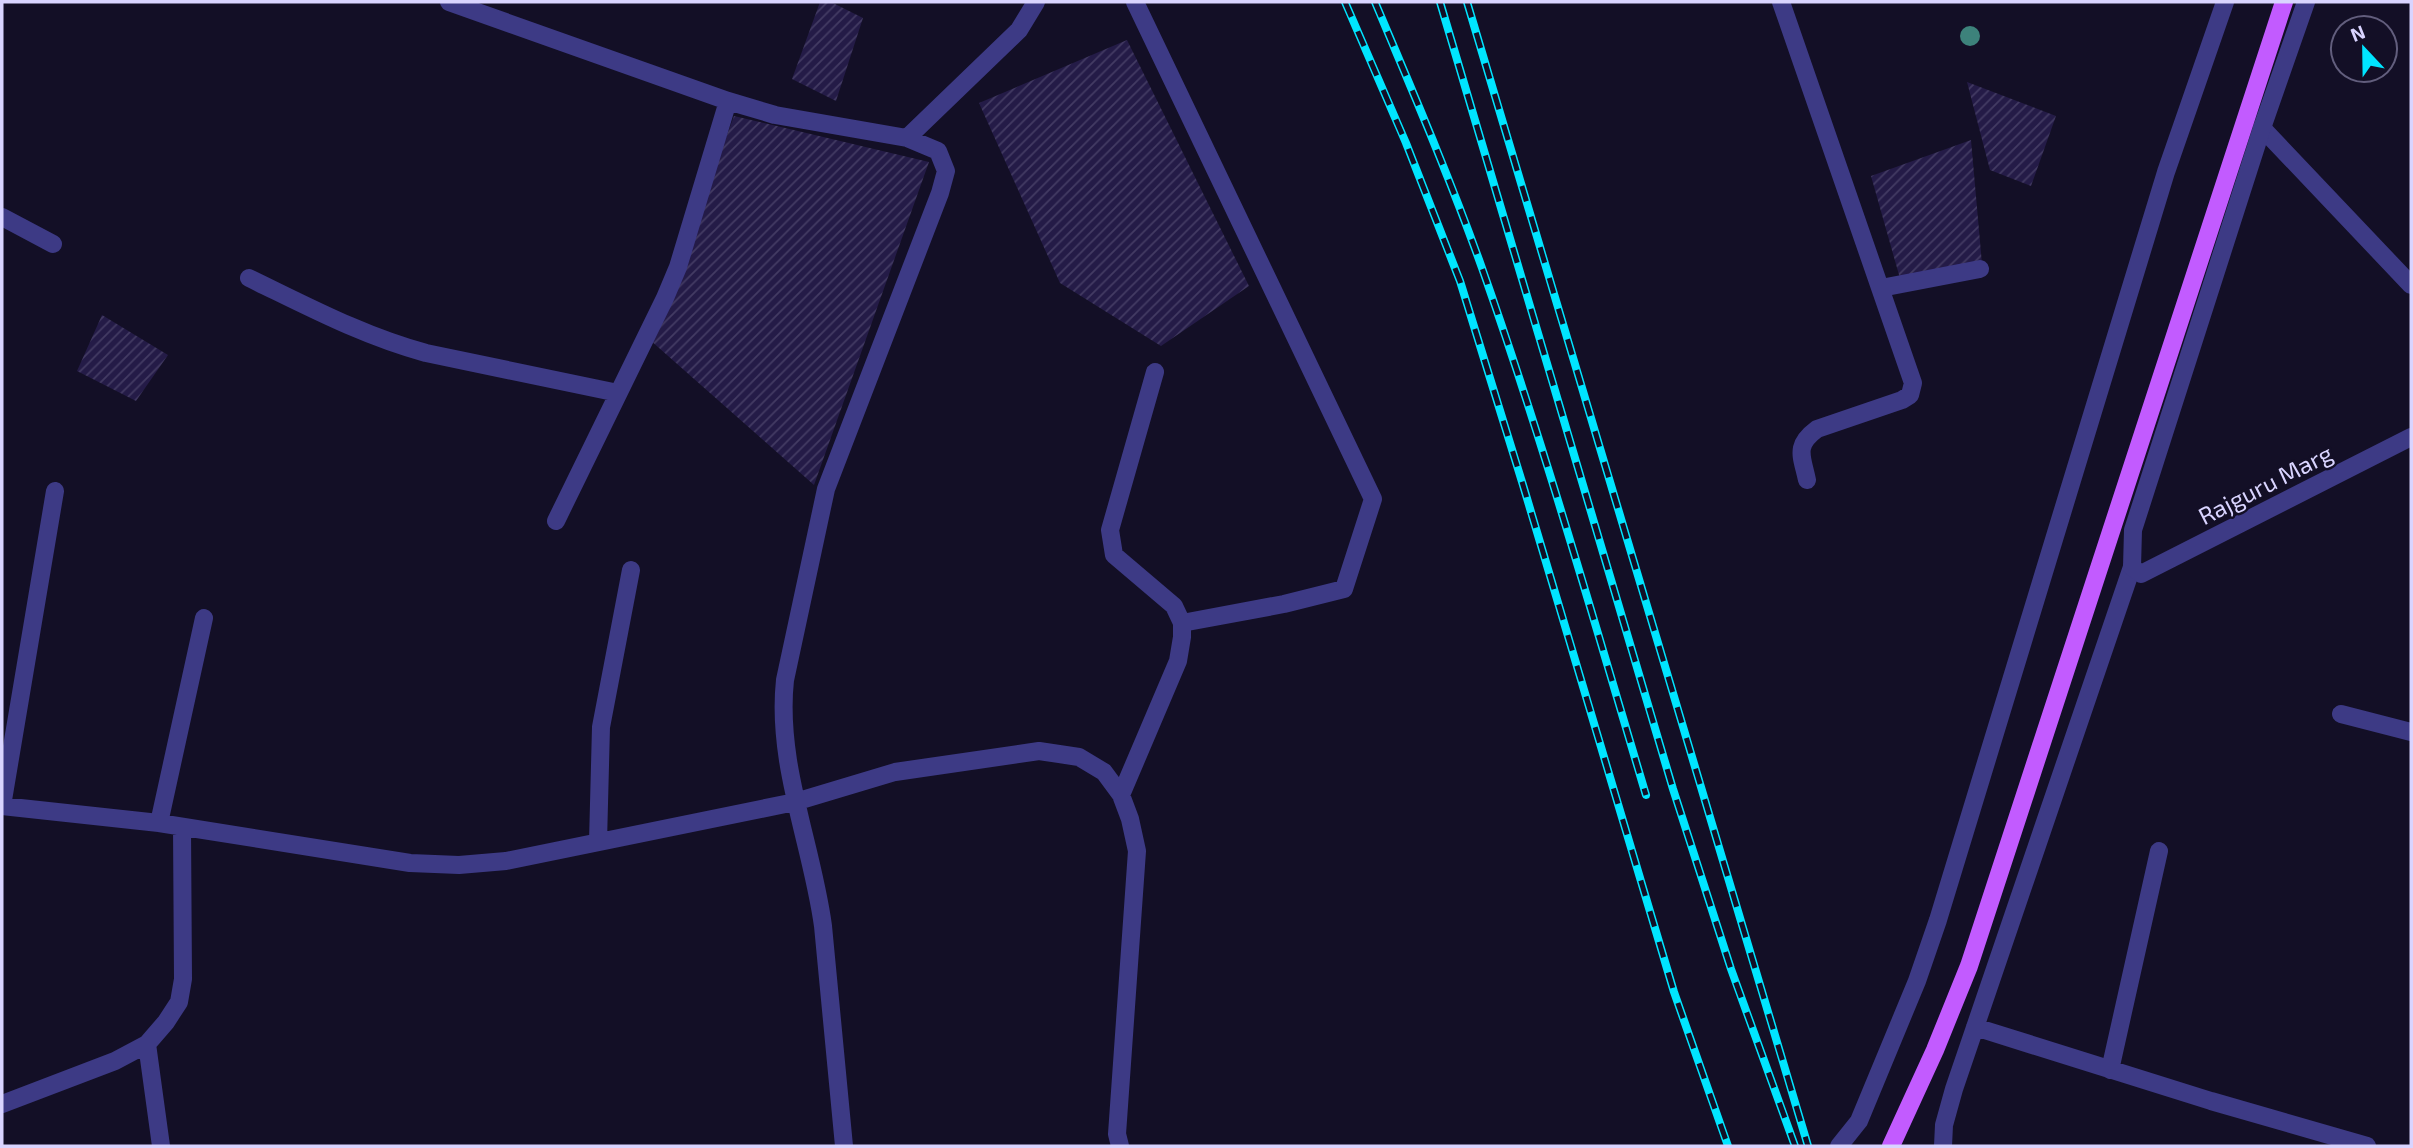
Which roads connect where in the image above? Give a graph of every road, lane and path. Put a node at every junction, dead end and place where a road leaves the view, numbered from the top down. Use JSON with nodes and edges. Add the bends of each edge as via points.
{"nodes":[{"id":1,"x":449,"y":2,"type":"edge"},
{"id":2,"x":1036,"y":2,"type":"edge"},
{"id":3,"x":1135,"y":2,"type":"edge"},
{"id":4,"x":1781,"y":2,"type":"edge"},
{"id":5,"x":2225,"y":2,"type":"edge"},
{"id":6,"x":2284,"y":2,"type":"edge"},
{"id":7,"x":2306,"y":2,"type":"edge"},
{"id":8,"x":728,"y":101,"type":"junction"},
{"id":9,"x":2262,"y":128,"type":"junction"},
{"id":10,"x":907,"y":138,"type":"junction"},
{"id":11,"x":2,"y":217,"type":"edge"},
{"id":12,"x":53,"y":244,"type":"dead end"},
{"id":13,"x":1980,"y":269,"type":"dead end"},
{"id":14,"x":249,"y":278,"type":"dead end"},
{"id":15,"x":2411,"y":285,"type":"edge"},
{"id":16,"x":1881,"y":288,"type":"junction"},
{"id":17,"x":1155,"y":372,"type":"dead end"},
{"id":18,"x":618,"y":393,"type":"junction"},
{"id":19,"x":2411,"y":438,"type":"edge"},
{"id":20,"x":1807,"y":480,"type":"dead end"},
{"id":21,"x":55,"y":491,"type":"dead end"},
{"id":22,"x":556,"y":521,"type":"dead end"},
{"id":23,"x":631,"y":570,"type":"dead end"},
{"id":24,"x":2136,"y":570,"type":"junction"},
{"id":25,"x":204,"y":618,"type":"dead end"},
{"id":26,"x":1182,"y":622,"type":"junction"},
{"id":27,"x":2341,"y":715,"type":"dead end"},
{"id":28,"x":2411,"y":732,"type":"edge"},
{"id":29,"x":1121,"y":795,"type":"junction"},
{"id":30,"x":795,"y":803,"type":"junction"},
{"id":31,"x":2,"y":806,"type":"edge"},
{"id":32,"x":159,"y":823,"type":"junction"},
{"id":33,"x":182,"y":828,"type":"junction"},
{"id":34,"x":598,"y":842,"type":"junction"},
{"id":35,"x":2159,"y":851,"type":"dead end"},
{"id":36,"x":1975,"y":1027,"type":"junction"},
{"id":37,"x":147,"y":1044,"type":"junction"},
{"id":38,"x":2110,"y":1070,"type":"junction"},
{"id":39,"x":2,"y":1104,"type":"edge"},
{"id":40,"x":161,"y":1146,"type":"edge"},
{"id":41,"x":844,"y":1146,"type":"edge"},
{"id":42,"x":1120,"y":1146,"type":"edge"},
{"id":43,"x":1839,"y":1146,"type":"edge"},
{"id":44,"x":1891,"y":1146,"type":"edge"},
{"id":45,"x":1943,"y":1146,"type":"edge"},
{"id":46,"x":2367,"y":1146,"type":"edge"}],
"edges":[{"from":1,"to":8,"type":"street"},
{"from":2,"to":10,"type":"street","via":[[1019,30]]},
{"from":3,"to":26,"type":"street","via":[[1373,499],[1344,589]]},
{"from":4,"to":16,"type":"street"},
{"from":5,"to":43,"type":"street","via":[[2166,172],[1938,920],[1859,1121]]},
{"from":6,"to":44,"type":"main road","via":[[1969,966]]},
{"from":7,"to":9,"type":"street"},
{"from":8,"to":10,"type":"street","via":[[775,115]]},
{"from":8,"to":18,"type":"street","via":[[678,267]]},
{"from":9,"to":15,"type":"street"},
{"from":9,"to":24,"type":"street","via":[[2133,530],[2130,555]]},
{"from":10,"to":30,"type":"street","via":[[938,151],[946,171],[826,489],[783,693]]},
{"from":11,"to":12,"type":"street"},
{"from":13,"to":16,"type":"street"},
{"from":14,"to":18,"type":"street","via":[[396,344]]},
{"from":16,"to":20,"type":"street","via":[[1913,383],[1910,395],[1817,429],[1805,438],[1800,449]]},
{"from":17,"to":26,"type":"street","via":[[1110,530],[1111,542],[1114,555],[1174,606]]},
{"from":18,"to":22,"type":"street"},
{"from":19,"to":24,"type":"street","name":"Rajguru Marg"},
{"from":21,"to":31,"type":"street"},
{"from":23,"to":34,"type":"street","via":[[601,727]]},
{"from":24,"to":36,"type":"street"},
{"from":25,"to":32,"type":"street"},
{"from":26,"to":29,"type":"street","via":[[1178,662]]},
{"from":27,"to":28,"type":"street"},
{"from":29,"to":30,"type":"street","via":[[1104,772],[1079,757],[1038,751],[895,772]]},
{"from":29,"to":42,"type":"street","via":[[1137,851],[1117,1134]]},
{"from":30,"to":34,"type":"street"},
{"from":30,"to":41,"type":"street","via":[[820,905]]},
{"from":31,"to":32,"type":"street"},
{"from":32,"to":33,"type":"street"},
{"from":33,"to":34,"type":"street","via":[[459,865],[506,861]]},
{"from":33,"to":37,"type":"street","via":[[183,979],[179,1002]]},
{"from":35,"to":38,"type":"street"},
{"from":36,"to":38,"type":"street"},
{"from":36,"to":45,"type":"street","via":[[1944,1125]]},
{"from":37,"to":39,"type":"street"},
{"from":37,"to":40,"type":"street"},
{"from":38,"to":46,"type":"street"}]}
